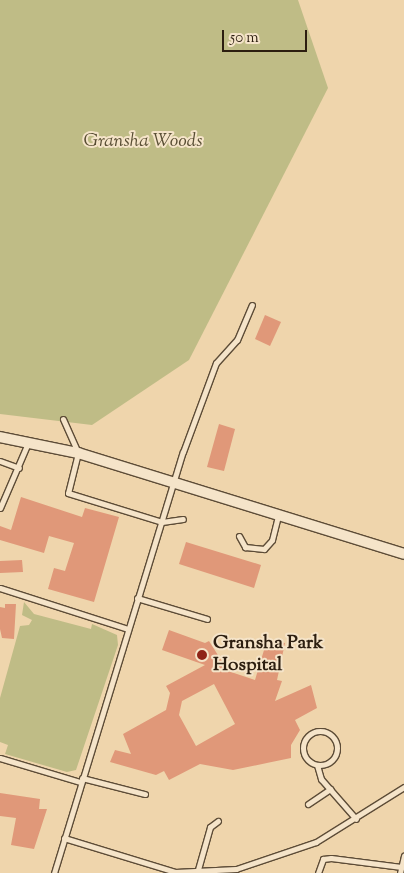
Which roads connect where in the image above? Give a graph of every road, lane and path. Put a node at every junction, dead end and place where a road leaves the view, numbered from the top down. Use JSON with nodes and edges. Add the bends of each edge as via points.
{"nodes":[{"id":1,"x":252,"y":305,"type":"dead end"},
{"id":2,"x":63,"y":419,"type":"dead end"},
{"id":3,"x":0,"y":438,"type":"edge"},
{"id":4,"x":28,"y":442,"type":"junction"},
{"id":5,"x":78,"y":454,"type":"junction"},
{"id":6,"x":0,"y":462,"type":"edge"},
{"id":7,"x":19,"y":468,"type":"junction"},
{"id":8,"x":174,"y":484,"type":"junction"},
{"id":9,"x":0,"y":508,"type":"edge"},
{"id":10,"x":278,"y":516,"type":"junction"},
{"id":11,"x":183,"y":519,"type":"dead end"},
{"id":12,"x":162,"y":522,"type":"junction"},
{"id":13,"x":239,"y":536,"type":"dead end"},
{"id":14,"x":404,"y":554,"type":"edge"},
{"id":15,"x":0,"y":588,"type":"edge"},
{"id":16,"x":137,"y":598,"type":"junction"},
{"id":17,"x":207,"y":619,"type":"dead end"},
{"id":18,"x":128,"y":629,"type":"junction"},
{"id":19,"x":0,"y":758,"type":"edge"},
{"id":20,"x":317,"y":765,"type":"junction"},
{"id":21,"x":81,"y":780,"type":"junction"},
{"id":22,"x":404,"y":788,"type":"edge"},
{"id":23,"x":330,"y":790,"type":"junction"},
{"id":24,"x":145,"y":794,"type":"dead end"},
{"id":25,"x":308,"y":804,"type":"dead end"},
{"id":26,"x":356,"y":819,"type":"junction"},
{"id":27,"x":218,"y":821,"type":"dead end"},
{"id":28,"x":64,"y":838,"type":"junction"},
{"id":29,"x":404,"y":854,"type":"edge"},
{"id":30,"x":400,"y":870,"type":"edge"},
{"id":31,"x":54,"y":873,"type":"edge"},
{"id":32,"x":197,"y":873,"type":"edge"},
{"id":33,"x":318,"y":873,"type":"edge"}],
"edges":[{"from":1,"to":8,"type":"lane","via":[[237,340],[222,352],[209,378]]},
{"from":2,"to":5,"type":"lane"},
{"from":3,"to":4,"type":"street"},
{"from":4,"to":5,"type":"street"},
{"from":4,"to":7,"type":"lane"},
{"from":5,"to":8,"type":"street"},
{"from":5,"to":12,"type":"lane","via":[[68,493]]},
{"from":6,"to":7,"type":"lane"},
{"from":7,"to":9,"type":"lane"},
{"from":8,"to":10,"type":"street"},
{"from":8,"to":12,"type":"lane"},
{"from":10,"to":13,"type":"lane","via":[[272,540],[264,549],[245,547]]},
{"from":10,"to":14,"type":"street"},
{"from":11,"to":12,"type":"lane"},
{"from":12,"to":16,"type":"lane"},
{"from":15,"to":18,"type":"lane"},
{"from":16,"to":17,"type":"lane"},
{"from":16,"to":18,"type":"lane"},
{"from":18,"to":21,"type":"lane"},
{"from":19,"to":21,"type":"lane"},
{"from":20,"to":20,"type":"lane","via":[[304,754],[303,743],[310,733],[321,730],[335,738],[338,749],[328,763]]},
{"from":20,"to":23,"type":"lane"},
{"from":21,"to":24,"type":"lane"},
{"from":21,"to":28,"type":"lane"},
{"from":22,"to":26,"type":"lane"},
{"from":23,"to":25,"type":"lane"},
{"from":23,"to":26,"type":"lane"},
{"from":26,"to":32,"type":"lane","via":[[280,858]]},
{"from":27,"to":32,"type":"lane","via":[[210,827]]},
{"from":28,"to":31,"type":"lane"},
{"from":28,"to":32,"type":"lane","via":[[175,872]]},
{"from":29,"to":30,"type":"lane"},
{"from":30,"to":33,"type":"lane","via":[[331,858],[322,859]]}]}
